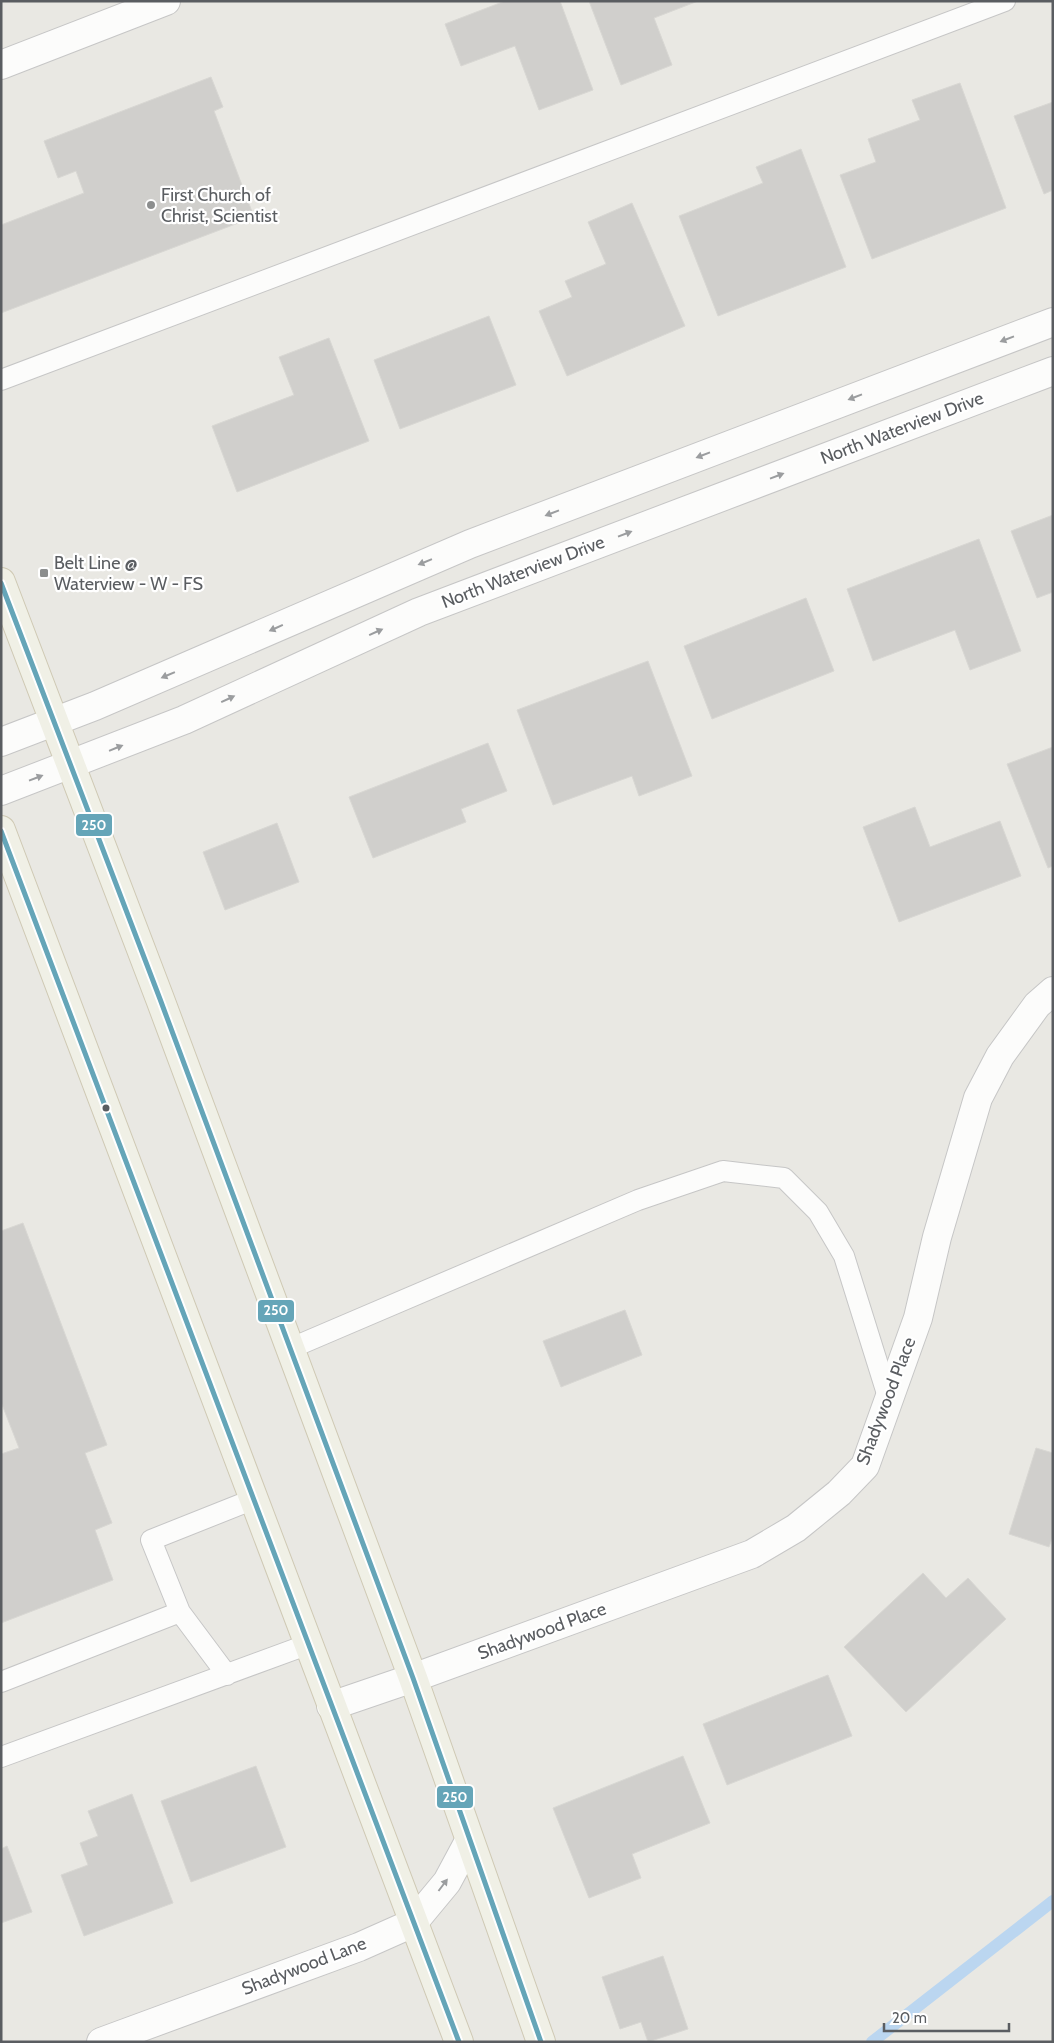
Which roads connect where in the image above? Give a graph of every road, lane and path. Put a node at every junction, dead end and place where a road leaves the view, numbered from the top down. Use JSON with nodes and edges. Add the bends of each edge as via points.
{"nodes":[{"id":1,"x":166,"y":1,"type":"edge"},
{"id":2,"x":1005,"y":1,"type":"edge"},
{"id":3,"x":1,"y":65,"type":"edge"},
{"id":4,"x":1053,"y":322,"type":"edge"},
{"id":5,"x":1053,"y":371,"type":"edge"},
{"id":6,"x":1,"y":380,"type":"edge"},
{"id":7,"x":1,"y":582,"type":"edge"},
{"id":8,"x":54,"y":722,"type":"junction"},
{"id":9,"x":1,"y":742,"type":"edge"},
{"id":10,"x":70,"y":765,"type":"junction"},
{"id":11,"x":1,"y":791,"type":"edge"},
{"id":12,"x":1,"y":830,"type":"edge"},
{"id":13,"x":1053,"y":992,"type":"edge"},
{"id":14,"x":289,"y":1349,"type":"junction"},
{"id":15,"x":889,"y":1400,"type":"junction"},
{"id":16,"x":254,"y":1499,"type":"junction"},
{"id":17,"x":180,"y":1612,"type":"junction"},
{"id":18,"x":309,"y":1644,"type":"junction"},
{"id":19,"x":228,"y":1675,"type":"junction"},
{"id":20,"x":413,"y":1678,"type":"junction"},
{"id":21,"x":1,"y":1682,"type":"edge"},
{"id":22,"x":331,"y":1706,"type":"junction"},
{"id":23,"x":1,"y":1757,"type":"edge"},
{"id":24,"x":469,"y":1841,"type":"junction"},
{"id":25,"x":413,"y":1924,"type":"junction"},
{"id":26,"x":101,"y":2042,"type":"edge"},
{"id":27,"x":459,"y":2042,"type":"edge"},
{"id":28,"x":541,"y":2042,"type":"edge"}],
"edges":[{"from":1,"to":3,"type":"street"},
{"from":2,"to":6,"type":"lane"},
{"from":4,"to":8,"type":"street","one_way":true,"via":[[414,566]]},
{"from":10,"to":5,"type":"street","name":"North Waterview Drive","one_way":true,"via":[[184,720],[420,612]]},
{"from":7,"to":8,"type":"main road"},
{"from":8,"to":9,"type":"street"},
{"from":8,"to":10,"type":"main road"},
{"from":11,"to":10,"type":"street","name":"North Waterview Drive","one_way":true},
{"from":10,"to":14,"type":"main road"},
{"from":12,"to":16,"type":"main road"},
{"from":13,"to":15,"type":"street","name":"Shadywood Place","via":[[1036,1005],[1000,1056],[978,1098],[937,1237],[918,1318]]},
{"from":14,"to":15,"type":"lane","via":[[638,1200],[723,1171],[784,1178],[818,1212],[844,1256]]},
{"from":14,"to":20,"type":"main road"},
{"from":15,"to":20,"type":"street","name":"Shadywood Place","via":[[864,1466],[796,1528],[752,1554]]},
{"from":16,"to":17,"type":"lane","via":[[151,1540]]},
{"from":16,"to":18,"type":"main road"},
{"from":17,"to":19,"type":"lane"},
{"from":17,"to":21,"type":"lane"},
{"from":18,"to":19,"type":"lane"},
{"from":18,"to":22,"type":"main road"},
{"from":19,"to":23,"type":"lane"},
{"from":20,"to":22,"type":"street","name":"Shadywood Place"},
{"from":20,"to":24,"type":"main road"},
{"from":22,"to":25,"type":"main road"},
{"from":25,"to":24,"type":"street","name":"Shadywood Lane","one_way":true,"via":[[446,1882]]},
{"from":24,"to":28,"type":"main road"},
{"from":25,"to":26,"type":"street","name":"Shadywood Lane"},
{"from":25,"to":27,"type":"main road"}]}
